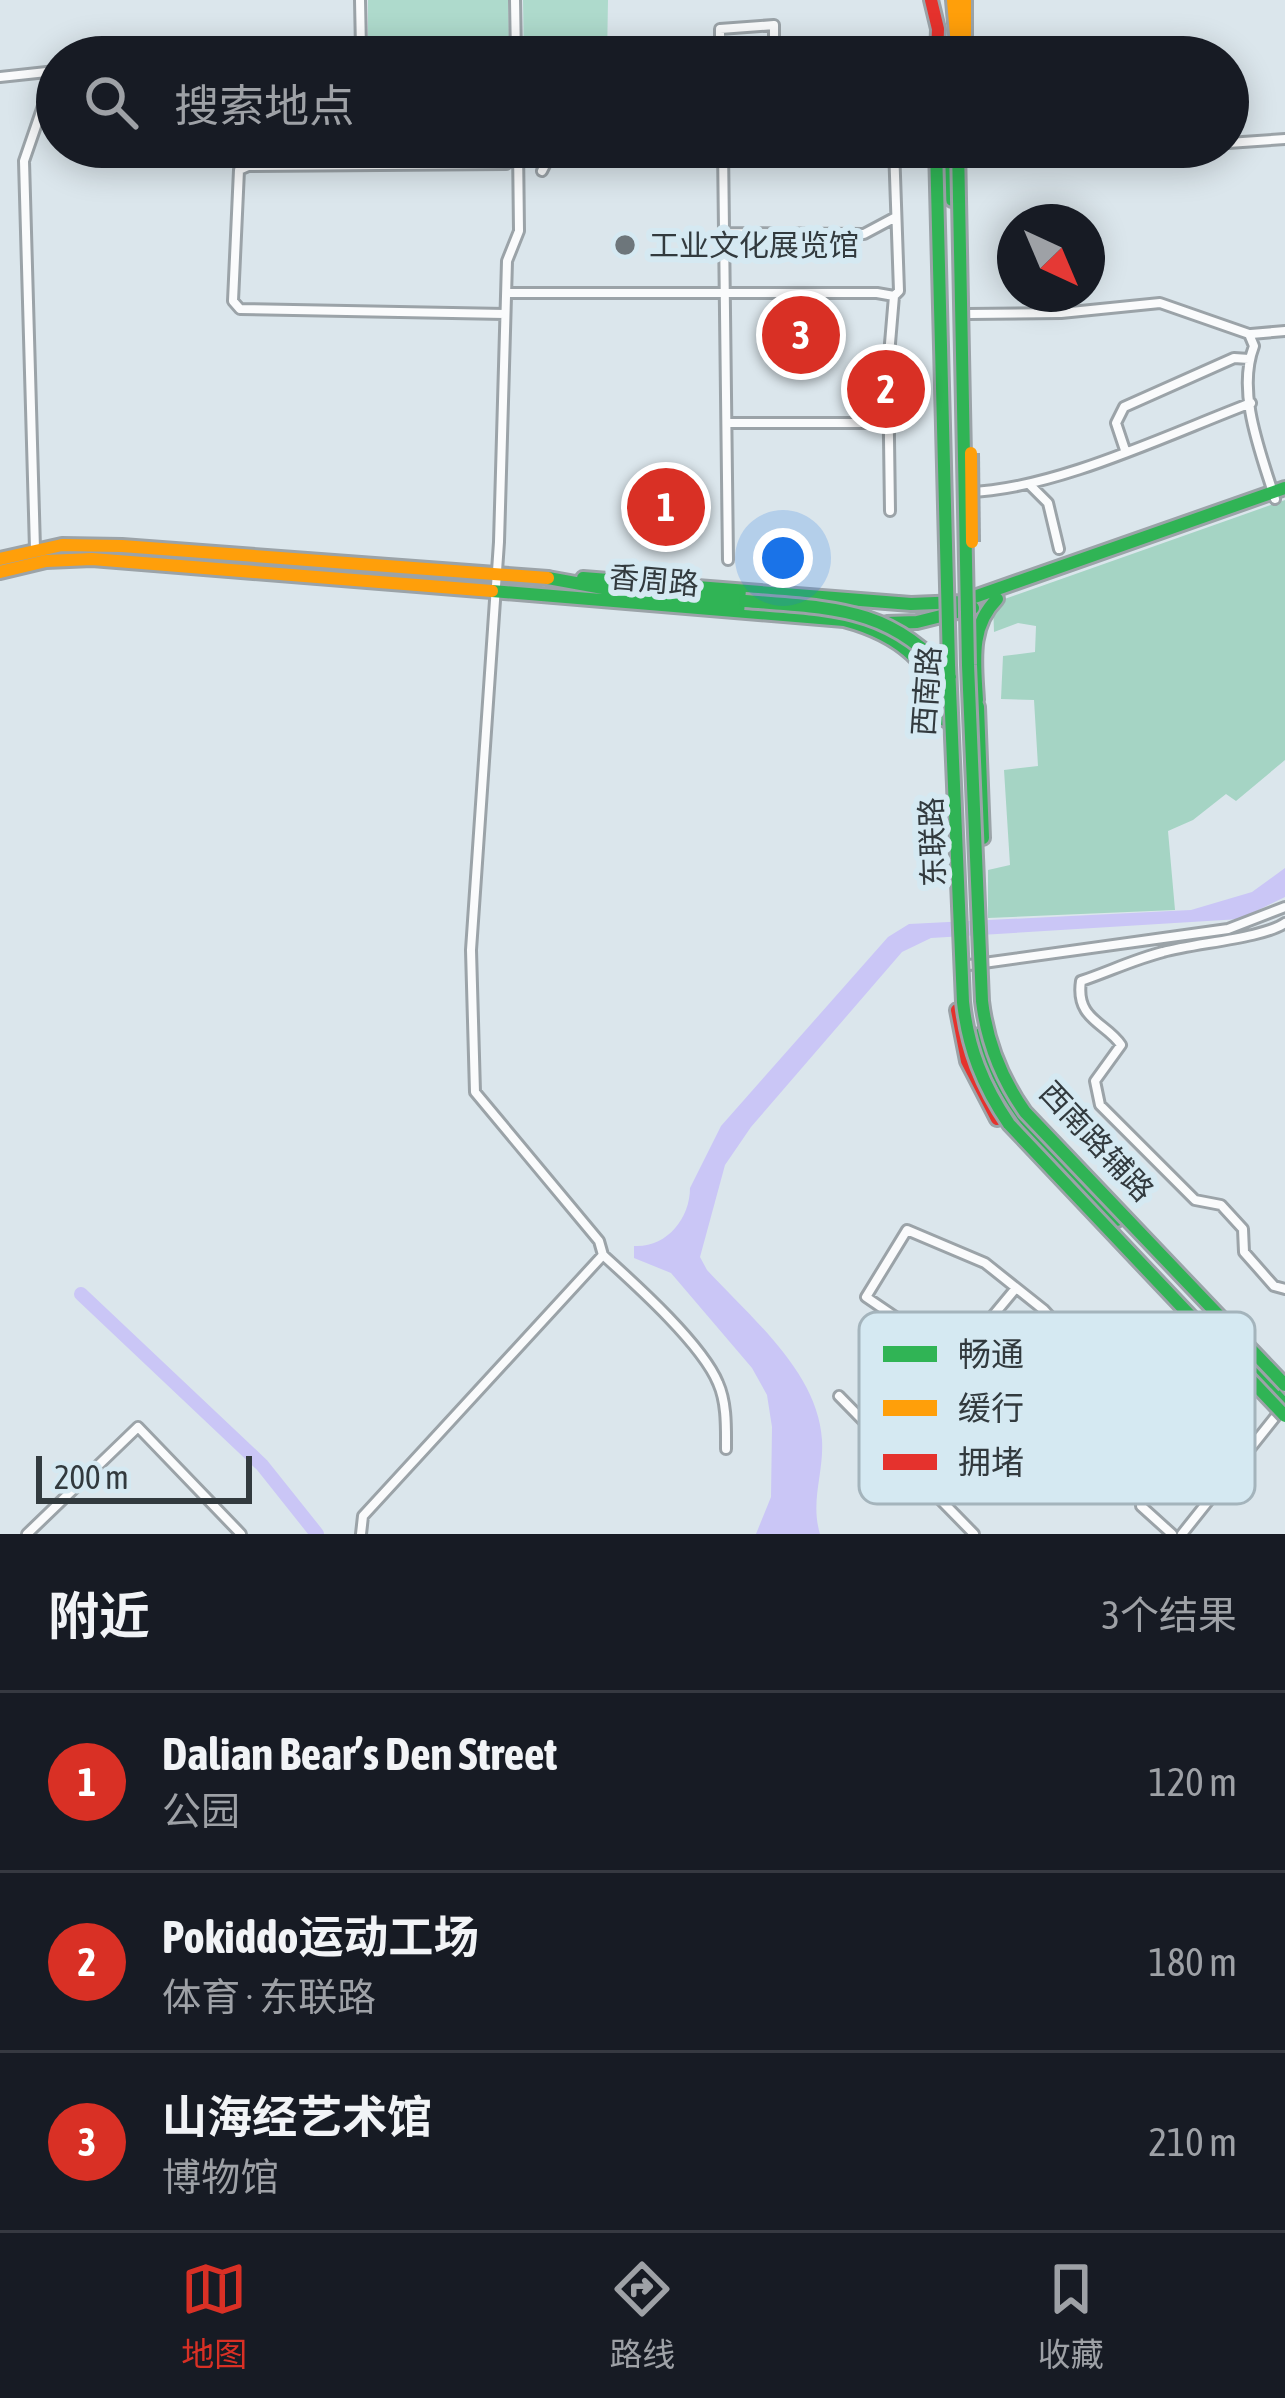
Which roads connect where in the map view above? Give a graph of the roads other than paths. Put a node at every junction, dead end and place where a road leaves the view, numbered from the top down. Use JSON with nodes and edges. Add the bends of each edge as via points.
{"nodes":[{"id":1,"x":360,"y":0,"type":"edge"},
{"id":2,"x":515,"y":0,"type":"edge"},
{"id":3,"x":931,"y":0,"type":"edge"},
{"id":4,"x":953,"y":0,"type":"edge"},
{"id":5,"x":965,"y":0,"type":"edge"},
{"id":6,"x":361,"y":36,"type":"edge"},
{"id":7,"x":516,"y":36,"type":"edge"},
{"id":8,"x":719,"y":36,"type":"edge"},
{"id":9,"x":774,"y":36,"type":"edge"},
{"id":10,"x":941,"y":36,"type":"edge"},
{"id":11,"x":950,"y":36,"type":"edge"},
{"id":12,"x":954,"y":36,"type":"edge"},
{"id":13,"x":36,"y":73,"type":"edge"},
{"id":14,"x":0,"y":77,"type":"edge"},
{"id":15,"x":36,"y":127,"type":"edge"},
{"id":16,"x":1285,"y":139,"type":"edge"},
{"id":17,"x":1249,"y":142,"type":"edge"},
{"id":18,"x":244,"y":168,"type":"edge"},
{"id":19,"x":518,"y":168,"type":"edge"},
{"id":20,"x":544,"y":168,"type":"edge"},
{"id":21,"x":724,"y":168,"type":"edge"},
{"id":22,"x":894,"y":168,"type":"edge"},
{"id":23,"x":932,"y":168,"type":"edge"},
{"id":24,"x":933,"y":168,"type":"edge"},
{"id":25,"x":939,"y":168,"type":"edge"},
{"id":26,"x":948,"y":168,"type":"edge"},
{"id":27,"x":956,"y":168,"type":"edge"},
{"id":28,"x":962,"y":168,"type":"edge"},
{"id":29,"x":963,"y":168,"type":"edge"},
{"id":30,"x":542,"y":171,"type":"dead end"},
{"id":31,"x":948,"y":188,"type":"junction"},
{"id":32,"x":966,"y":216,"type":"junction"},
{"id":33,"x":894,"y":218,"type":"junction"},
{"id":34,"x":724,"y":233,"type":"junction"},
{"id":35,"x":946,"y":271,"type":"junction"},
{"id":36,"x":506,"y":293,"type":"junction"},
{"id":37,"x":933,"y":294,"type":"junction"},
{"id":38,"x":725,"y":296,"type":"junction"},
{"id":39,"x":894,"y":296,"type":"junction"},
{"id":40,"x":505,"y":314,"type":"junction"},
{"id":41,"x":968,"y":314,"type":"junction"},
{"id":42,"x":1285,"y":331,"type":"edge"},
{"id":43,"x":1249,"y":334,"type":"junction"},
{"id":44,"x":1249,"y":359,"type":"junction"},
{"id":45,"x":1251,"y":403,"type":"junction"},
{"id":46,"x":727,"y":423,"type":"junction"},
{"id":47,"x":890,"y":423,"type":"junction"},
{"id":48,"x":1125,"y":450,"type":"junction"},
{"id":49,"x":1029,"y":484,"type":"junction"},
{"id":50,"x":958,"y":492,"type":"junction"},
{"id":51,"x":1280,"y":494,"type":"edge"},
{"id":52,"x":890,"y":511,"type":"dead end"},
{"id":53,"x":1059,"y":549,"type":"dead end"},
{"id":54,"x":35,"y":550,"type":"junction"},
{"id":55,"x":0,"y":560,"type":"edge"},
{"id":56,"x":728,"y":560,"type":"dead end"},
{"id":57,"x":956,"y":566,"type":"junction"},
{"id":58,"x":0,"y":572,"type":"edge"},
{"id":59,"x":497,"y":574,"type":"junction"},
{"id":60,"x":563,"y":579,"type":"junction"},
{"id":61,"x":496,"y":591,"type":"junction"},
{"id":62,"x":998,"y":595,"type":"junction"},
{"id":63,"x":957,"y":603,"type":"junction"},
{"id":64,"x":911,"y":604,"type":"junction"},
{"id":65,"x":844,"y":620,"type":"junction"},
{"id":66,"x":958,"y":665,"type":"junction"},
{"id":67,"x":978,"y":707,"type":"junction"},
{"id":68,"x":944,"y":708,"type":"junction"},
{"id":69,"x":1285,"y":907,"type":"edge"},
{"id":70,"x":979,"y":916,"type":"junction"},
{"id":71,"x":1285,"y":922,"type":"edge"},
{"id":72,"x":981,"y":956,"type":"junction"},
{"id":73,"x":955,"y":967,"type":"junction"},
{"id":74,"x":1067,"y":1167,"type":"junction"},
{"id":75,"x":1099,"y":1180,"type":"junction"},
{"id":76,"x":603,"y":1255,"type":"junction"},
{"id":77,"x":1016,"y":1288,"type":"junction"},
{"id":78,"x":1285,"y":1289,"type":"edge"},
{"id":79,"x":888,"y":1312,"type":"edge"},
{"id":80,"x":996,"y":1312,"type":"edge"},
{"id":81,"x":1046,"y":1312,"type":"edge"},
{"id":82,"x":1185,"y":1312,"type":"edge"},
{"id":83,"x":1186,"y":1312,"type":"edge"},
{"id":84,"x":1211,"y":1312,"type":"edge"},
{"id":85,"x":1213,"y":1312,"type":"edge"},
{"id":86,"x":1216,"y":1312,"type":"edge"},
{"id":87,"x":1219,"y":1312,"type":"edge"},
{"id":88,"x":1255,"y":1352,"type":"edge"},
{"id":89,"x":1255,"y":1353,"type":"edge"},
{"id":90,"x":1255,"y":1354,"type":"edge"},
{"id":91,"x":1255,"y":1355,"type":"edge"},
{"id":92,"x":1280,"y":1379,"type":"edge"},
{"id":93,"x":1255,"y":1384,"type":"edge"},
{"id":94,"x":1255,"y":1384,"type":"edge"},
{"id":95,"x":1285,"y":1395,"type":"edge"},
{"id":96,"x":838,"y":1396,"type":"dead end"},
{"id":97,"x":1283,"y":1413,"type":"edge"},
{"id":98,"x":859,"y":1417,"type":"edge"},
{"id":99,"x":1255,"y":1447,"type":"edge"},
{"id":100,"x":726,"y":1449,"type":"dead end"},
{"id":101,"x":944,"y":1504,"type":"edge"},
{"id":102,"x":1141,"y":1504,"type":"edge"},
{"id":103,"x":1207,"y":1504,"type":"edge"},
{"id":104,"x":27,"y":1534,"type":"edge"},
{"id":105,"x":241,"y":1534,"type":"edge"},
{"id":106,"x":361,"y":1534,"type":"edge"},
{"id":107,"x":974,"y":1534,"type":"edge"},
{"id":108,"x":1172,"y":1534,"type":"edge"},
{"id":109,"x":1182,"y":1534,"type":"edge"}],
"edges":[{"from":1,"to":6,"type":"street"},
{"from":2,"to":7,"type":"street"},
{"from":3,"to":10,"type":"main road"},
{"from":4,"to":11,"type":"main road"},
{"from":5,"to":12,"type":"main road"},
{"from":8,"to":9,"type":"street","via":[[719,29],[774,25]]},
{"from":13,"to":14,"type":"street"},
{"from":15,"to":54,"type":"street","via":[[24,161]]},
{"from":16,"to":17,"type":"street"},
{"from":18,"to":40,"type":"street","via":[[233,301],[240,309]]},
{"from":19,"to":36,"type":"street","via":[[519,230]]},
{"from":20,"to":30,"type":"street"},
{"from":21,"to":34,"type":"street"},
{"from":22,"to":33,"type":"street"},
{"from":23,"to":37,"type":"main road"},
{"from":24,"to":63,"type":"main road","name":"东联路","bridge":true},
{"from":25,"to":31,"type":"main road"},
{"from":26,"to":31,"type":"main road"},
{"from":27,"to":31,"type":"main road"},
{"from":28,"to":63,"type":"main road","name":"东联路","bridge":true},
{"from":29,"to":32,"type":"main road"},
{"from":31,"to":32,"type":"main road"},
{"from":31,"to":35,"type":"main road"},
{"from":31,"to":50,"type":"main road"},
{"from":32,"to":41,"type":"main road"},
{"from":33,"to":34,"type":"street","via":[[864,234]]},
{"from":33,"to":39,"type":"street"},
{"from":34,"to":38,"type":"street"},
{"from":35,"to":37,"type":"main road"},
{"from":35,"to":57,"type":"main road"},
{"from":36,"to":38,"type":"street"},
{"from":36,"to":40,"type":"street"},
{"from":37,"to":63,"type":"main road","bridge":true,"via":[[939,532]]},
{"from":38,"to":39,"type":"street"},
{"from":38,"to":46,"type":"street"},
{"from":39,"to":47,"type":"street"},
{"from":40,"to":59,"type":"street"},
{"from":41,"to":43,"type":"street","via":[[1160,303]]},
{"from":41,"to":63,"type":"main road","bridge":true,"via":[[973,531]]},
{"from":42,"to":43,"type":"street"},
{"from":43,"to":44,"type":"street"},
{"from":44,"to":45,"type":"street"},
{"from":44,"to":48,"type":"street","via":[[1234,358],[1124,407],[1116,423]]},
{"from":45,"to":48,"type":"street"},
{"from":45,"to":51,"type":"street","via":[[1252,428]]},
{"from":46,"to":47,"type":"street"},
{"from":46,"to":56,"type":"street"},
{"from":47,"to":52,"type":"street"},
{"from":48,"to":49,"type":"street"},
{"from":49,"to":50,"type":"street"},
{"from":49,"to":53,"type":"street","via":[[1048,502]]},
{"from":50,"to":57,"type":"main road"},
{"from":51,"to":62,"type":"main road","name":"香周路"},
{"from":54,"to":55,"type":"main road","name":"香周路"},
{"from":54,"to":59,"type":"main road","name":"香周路","via":[[122,546]]},
{"from":57,"to":62,"type":"main road","via":[[973,586]]},
{"from":57,"to":63,"type":"main road"},
{"from":57,"to":64,"type":"main road"},
{"from":58,"to":61,"type":"main road","name":"香周路","via":[[92,559]]},
{"from":59,"to":60,"type":"main road","name":"香周路"},
{"from":59,"to":61,"type":"street"},
{"from":60,"to":64,"type":"main road","name":"香周路"},
{"from":60,"to":70,"type":"main road","name":"西南路","bridge":true,"via":[[870,615],[928,648],[961,700]]},
{"from":61,"to":65,"type":"main road","name":"香周路"},
{"from":61,"to":76,"type":"street","via":[[471,950],[476,1092]]},
{"from":62,"to":63,"type":"main road","name":"香周路"},
{"from":62,"to":67,"type":"main road","via":[[976,626]]},
{"from":63,"to":64,"type":"main road","name":"香周路"},
{"from":63,"to":65,"type":"main road","name":"香周路","via":[[900,623]]},
{"from":63,"to":66,"type":"main road"},
{"from":63,"to":83,"type":"main road","name":"东联路","bridge":true,"via":[[968,1040],[980,1076],[1024,1142]]},
{"from":63,"to":86,"type":"main road","name":"东联路","bridge":true,"via":[[982,1001],[998,1069],[1039,1127]]},
{"from":65,"to":68,"type":"main road","via":[[904,645],[931,675]]},
{"from":66,"to":67,"type":"main road"},
{"from":66,"to":68,"type":"main road","name":"西南路"},
{"from":67,"to":68,"type":"main road"},
{"from":67,"to":70,"type":"main road"},
{"from":68,"to":73,"type":"main road","name":"西南路","bridge":true},
{"from":69,"to":72,"type":"street","via":[[1228,929]]},
{"from":70,"to":72,"type":"main road","name":"西南路","bridge":true},
{"from":71,"to":78,"type":"street","via":[[1271,933],[1160,952],[1081,981],[1079,994],[1096,1026],[1121,1045],[1095,1081],[1100,1106],[1195,1200],[1221,1205],[1243,1229],[1244,1252]]},
{"from":72,"to":73,"type":"street"},
{"from":72,"to":74,"type":"main road","name":"西南路","via":[[978,1020],[992,1072],[1019,1116]]},
{"from":72,"to":75,"type":"main road","name":"西南路辅路","via":[[1012,1081]]},
{"from":73,"to":82,"type":"main road","name":"西南路辅路","via":[[961,1042],[993,1114]]},
{"from":73,"to":84,"type":"main road","name":"西南路","via":[[986,1074],[1014,1120]]},
{"from":74,"to":75,"type":"main road"},
{"from":74,"to":85,"type":"main road","name":"西南路"},
{"from":75,"to":87,"type":"main road","name":"西南路辅路"},
{"from":76,"to":100,"type":"street","via":[[700,1354],[719,1384]]},
{"from":76,"to":106,"type":"street","via":[[363,1516]]},
{"from":77,"to":79,"type":"street","via":[[985,1264],[907,1230],[866,1297]]},
{"from":77,"to":80,"type":"street"},
{"from":77,"to":81,"type":"street"},
{"from":88,"to":92,"type":"main road","name":"西南路辅路"},
{"from":89,"to":92,"type":"main road","name":"东联路","bridge":true},
{"from":90,"to":92,"type":"main road","name":"西南路"},
{"from":91,"to":92,"type":"main road","name":"西南路"},
{"from":92,"to":95,"type":"main road","name":"西南路"},
{"from":92,"to":97,"type":"main road","name":"西南路"},
{"from":93,"to":97,"type":"main road","name":"东联路","bridge":true},
{"from":94,"to":97,"type":"main road","name":"西南路辅路"},
{"from":96,"to":98,"type":"street"},
{"from":97,"to":99,"type":"street"},
{"from":101,"to":107,"type":"street"},
{"from":102,"to":108,"type":"street"},
{"from":103,"to":109,"type":"street"},
{"from":104,"to":105,"type":"street","via":[[138,1427]]}]}
